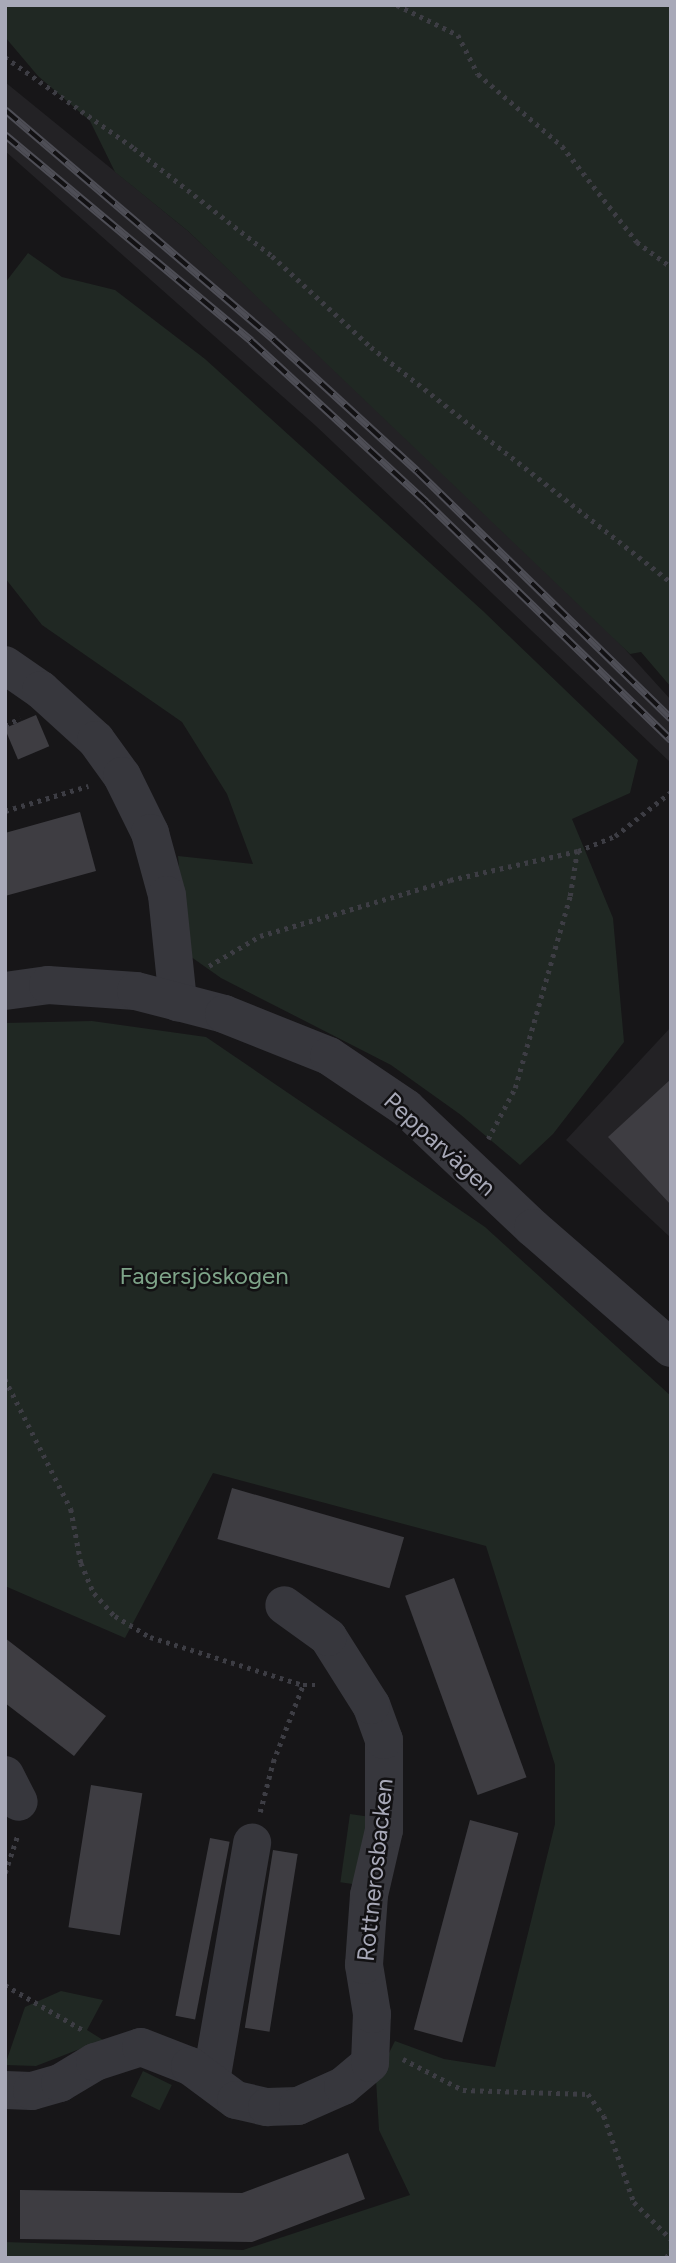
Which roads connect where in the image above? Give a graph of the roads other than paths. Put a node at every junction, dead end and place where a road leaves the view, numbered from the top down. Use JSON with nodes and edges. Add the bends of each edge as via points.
{"nodes":[{"id":1,"x":5,"y":665,"type":"edge"},
{"id":2,"x":5,"y":991,"type":"edge"},
{"id":3,"x":178,"y":1002,"type":"junction"},
{"id":4,"x":671,"y":1348,"type":"edge"},
{"id":5,"x":284,"y":1605,"type":"dead end"},
{"id":6,"x":252,"y":1843,"type":"road end"},
{"id":7,"x":211,"y":2081,"type":"junction"},
{"id":8,"x":5,"y":2090,"type":"edge"}],
"edges":[{"from":1,"to":3,"type":"street","via":[[41,690],[96,740],[122,776],[150,834],[167,895]]},
{"from":2,"to":3,"type":"street","name":"Pepparvägen","via":[[48,985],[136,991]]},
{"from":3,"to":4,"type":"street","name":"Pepparvägen","via":[[224,1014],[329,1056],[406,1108]]},
{"from":5,"to":7,"type":"street","name":"Rottnerosbacken","via":[[328,1637],[370,1705],[384,1740],[384,1830],[369,1895],[364,1965],[373,2040],[370,2063],[343,2086],[298,2106],[267,2107],[236,2100]]},
{"from":6,"to":7,"type":"street"},
{"from":7,"to":8,"type":"street","name":"Rottnerosbacken","via":[[190,2066],[141,2047],[60,2083],[32,2091]]}]}
